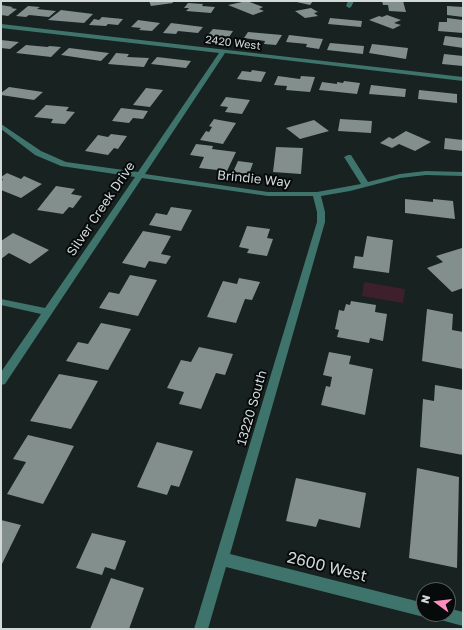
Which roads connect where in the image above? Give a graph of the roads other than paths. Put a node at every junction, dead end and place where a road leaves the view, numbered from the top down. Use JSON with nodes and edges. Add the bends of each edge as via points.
{"nodes":[{"id":1,"x":1,"y":26,"type":"edge"},
{"id":2,"x":223,"y":52,"type":"junction"},
{"id":3,"x":463,"y":79,"type":"edge"},
{"id":4,"x":1,"y":126,"type":"edge"},
{"id":5,"x":348,"y":157,"type":"dead end"},
{"id":6,"x":463,"y":174,"type":"edge"},
{"id":7,"x":139,"y":175,"type":"junction"},
{"id":8,"x":365,"y":184,"type":"junction"},
{"id":9,"x":317,"y":194,"type":"junction"},
{"id":10,"x":1,"y":302,"type":"edge"},
{"id":11,"x":48,"y":312,"type":"junction"},
{"id":12,"x":1,"y":381,"type":"edge"},
{"id":13,"x":222,"y":559,"type":"junction"},
{"id":14,"x":416,"y":608,"type":"edge"},
{"id":15,"x":201,"y":629,"type":"edge"}],
"edges":[{"from":1,"to":2,"type":"street","name":"2420 West"},
{"from":2,"to":3,"type":"street","name":"2420 West"},
{"from":2,"to":7,"type":"street","name":"Silver Creek Drive"},
{"from":4,"to":7,"type":"street","name":"Brindie Way","via":[[38,154],[50,159],[76,166]]},
{"from":5,"to":8,"type":"street"},
{"from":6,"to":8,"type":"street","name":"Brindie Way","via":[[412,174]]},
{"from":7,"to":9,"type":"street","name":"Brindie Way","via":[[268,194]]},
{"from":7,"to":11,"type":"street","name":"Silver Creek Drive"},
{"from":8,"to":9,"type":"street","name":"Brindie Way"},
{"from":9,"to":13,"type":"street","name":"13220 South","via":[[321,222]]},
{"from":10,"to":11,"type":"street"},
{"from":11,"to":12,"type":"street","name":"Silver Creek Drive"},
{"from":13,"to":14,"type":"street","name":"2600 West"},
{"from":13,"to":15,"type":"street","name":"13220 South"}]}
